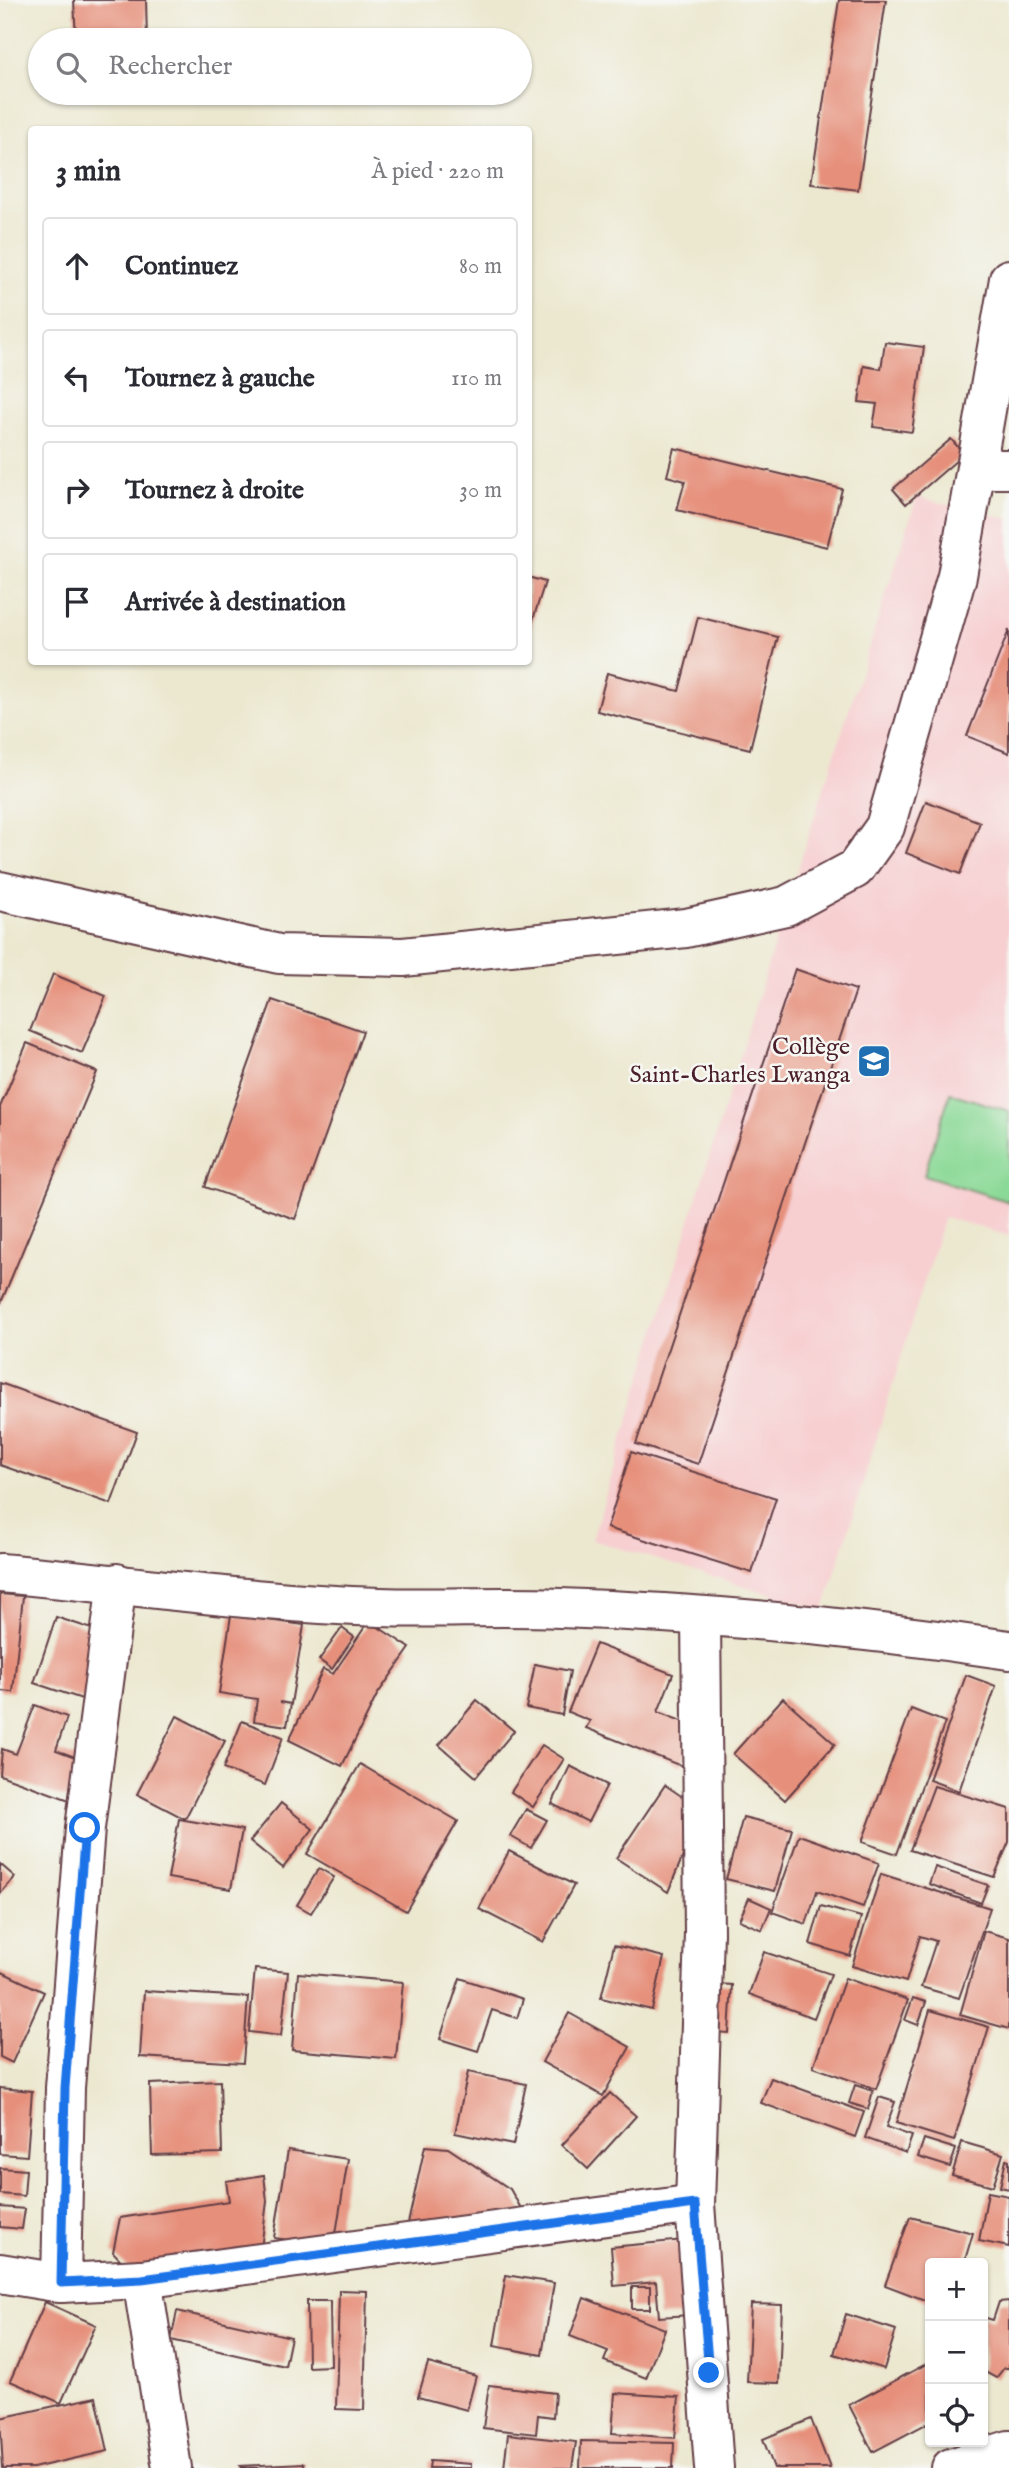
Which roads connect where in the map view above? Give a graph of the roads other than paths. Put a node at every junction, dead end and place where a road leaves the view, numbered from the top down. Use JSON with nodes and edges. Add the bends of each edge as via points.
{"nodes":[{"id":1,"x":1009,"y":279,"type":"edge"},
{"id":2,"x":993,"y":469,"type":"edge"},
{"id":3,"x":0,"y":891,"type":"edge"},
{"id":4,"x":0,"y":1573,"type":"edge"},
{"id":5,"x":117,"y":1583,"type":"junction"},
{"id":6,"x":701,"y":1616,"type":"junction"},
{"id":7,"x":1009,"y":1650,"type":"edge"},
{"id":8,"x":695,"y":2204,"type":"junction"},
{"id":9,"x":0,"y":2273,"type":"edge"},
{"id":10,"x":142,"y":2279,"type":"junction"},
{"id":11,"x":61,"y":2283,"type":"junction"},
{"id":12,"x":1009,"y":2450,"type":"edge"},
{"id":13,"x":172,"y":2468,"type":"edge"},
{"id":14,"x":713,"y":2468,"type":"edge"},
{"id":15,"x":951,"y":2468,"type":"edge"}],
"edges":[{"from":1,"to":2,"type":"street"},
{"from":2,"to":3,"type":"street","via":[[957,576],[885,827],[855,869],[786,906],[686,929],[403,957],[334,956],[279,954]]},
{"from":4,"to":5,"type":"street"},
{"from":5,"to":6,"type":"street","via":[[228,1598],[380,1607],[559,1608]]},
{"from":5,"to":11,"type":"street","via":[[85,1828],[65,2088]]},
{"from":6,"to":7,"type":"street"},
{"from":6,"to":8,"type":"street","via":[[704,1933]]},
{"from":8,"to":10,"type":"street"},
{"from":8,"to":14,"type":"street"},
{"from":9,"to":11,"type":"street"},
{"from":10,"to":11,"type":"street"},
{"from":10,"to":13,"type":"street"},
{"from":12,"to":15,"type":"street"}]}
